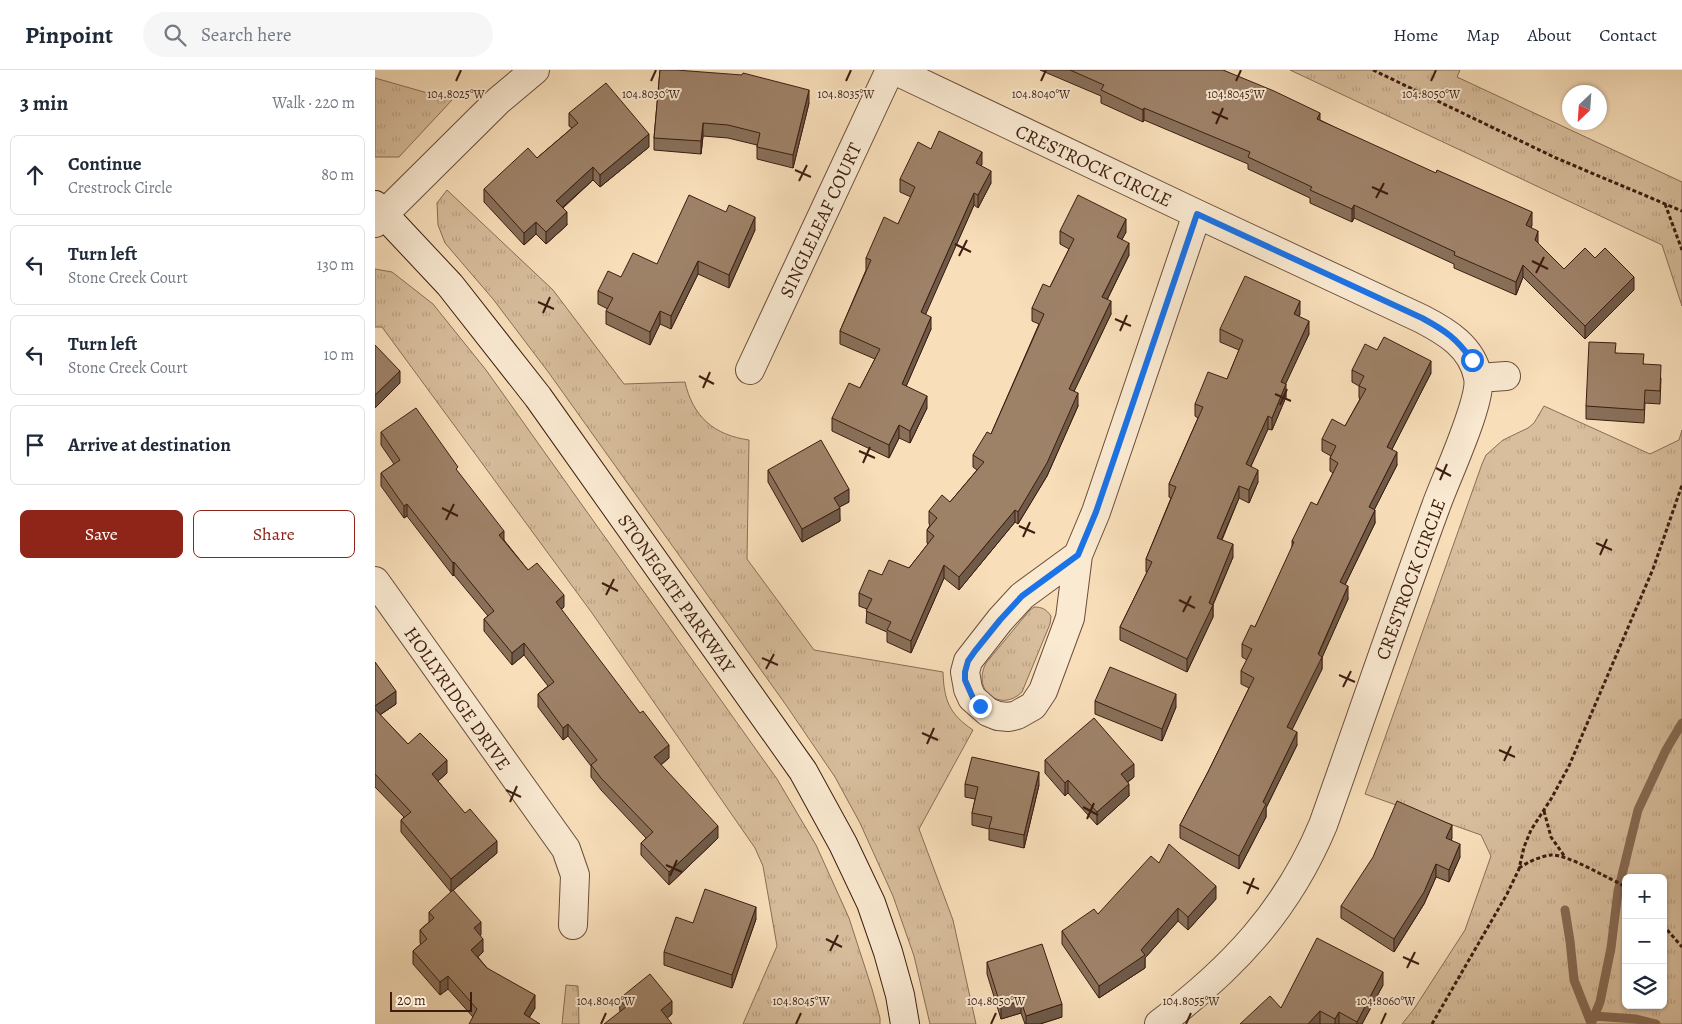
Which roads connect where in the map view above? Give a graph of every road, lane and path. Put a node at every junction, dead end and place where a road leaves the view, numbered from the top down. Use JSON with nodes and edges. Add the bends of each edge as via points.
{"nodes":[{"id":1,"x":535,"y":70,"type":"edge"},
{"id":2,"x":892,"y":70,"type":"edge"},
{"id":3,"x":1373,"y":70,"type":"edge"},
{"id":4,"x":1664,"y":203,"type":"junction"},
{"id":5,"x":1682,"y":211,"type":"edge"},
{"id":6,"x":378,"y":214,"type":"edge"},
{"id":7,"x":1197,"y":214,"type":"junction"},
{"id":8,"x":1682,"y":250,"type":"edge"},
{"id":9,"x":749,"y":370,"type":"dead end"},
{"id":10,"x":1506,"y":376,"type":"dead end"},
{"id":11,"x":1478,"y":378,"type":"junction"},
{"id":12,"x":1682,"y":485,"type":"edge"},
{"id":13,"x":1078,"y":555,"type":"junction"},
{"id":14,"x":375,"y":581,"type":"edge"},
{"id":15,"x":1543,"y":811,"type":"junction"},
{"id":16,"x":1565,"y":857,"type":"junction"},
{"id":17,"x":1519,"y":869,"type":"junction"},
{"id":18,"x":1622,"y":885,"type":"edge"},
{"id":19,"x":573,"y":925,"type":"dead end"},
{"id":20,"x":1667,"y":930,"type":"edge"},
{"id":21,"x":1682,"y":947,"type":"edge"},
{"id":22,"x":905,"y":1024,"type":"edge"},
{"id":23,"x":1159,"y":1024,"type":"edge"},
{"id":24,"x":1432,"y":1024,"type":"edge"}],
"edges":[{"from":1,"to":6,"type":"street","via":[[498,100]]},
{"from":2,"to":7,"type":"street","name":"CRESTROCK CIRCLE"},
{"from":2,"to":9,"type":"street","name":"SINGLELEAF COURT"},
{"from":3,"to":4,"type":"path","via":[[1556,158]]},
{"from":4,"to":5,"type":"path"},
{"from":4,"to":8,"type":"path"},
{"from":6,"to":22,"type":"street","name":"STONEGATE PARKWAY","via":[[450,285],[539,397],[803,771],[871,902],[900,995]]},
{"from":7,"to":11,"type":"street","name":"CRESTROCK CIRCLE","via":[[1443,330],[1460,343],[1472,360]]},
{"from":7,"to":13,"type":"street","via":[[1096,512]]},
{"from":10,"to":11,"type":"street"},
{"from":11,"to":23,"type":"street","name":"CRESTROCK CIRCLE","via":[[1465,432],[1323,825],[1305,865],[1282,902],[1249,944],[1203,990]]},
{"from":12,"to":15,"type":"path","via":[[1653,569],[1592,714],[1569,766]]},
{"from":13,"to":13,"type":"street","via":[[1022,596],[968,661],[965,672],[968,689],[988,712],[998,716],[1017,715],[1033,706],[1043,690],[1070,618]]},
{"from":14,"to":19,"type":"street","name":"HOLLYRIDGE DRIVE","via":[[566,849],[575,875]]},
{"from":15,"to":16,"type":"path","via":[[1551,837]]},
{"from":15,"to":17,"type":"path","via":[[1531,830]]},
{"from":16,"to":17,"type":"path","via":[[1551,855]]},
{"from":16,"to":18,"type":"path"},
{"from":17,"to":24,"type":"path"},
{"from":20,"to":21,"type":"path"}]}
